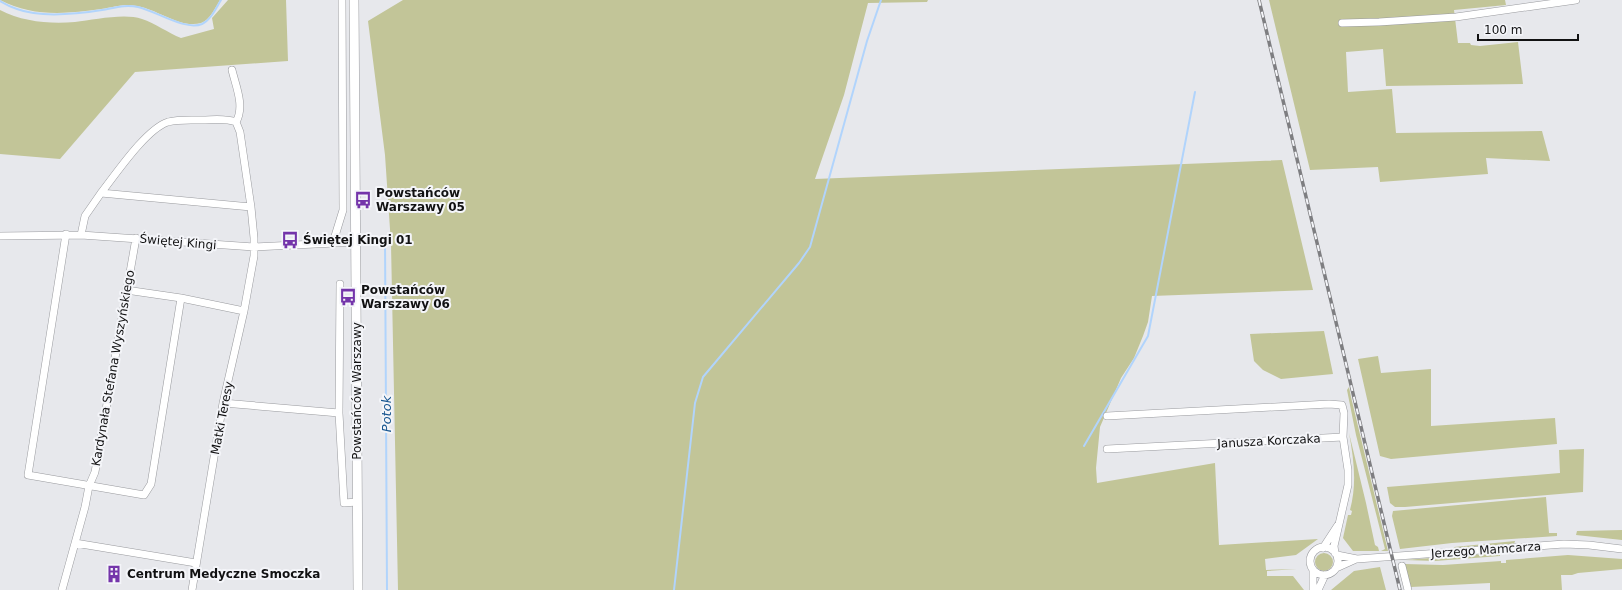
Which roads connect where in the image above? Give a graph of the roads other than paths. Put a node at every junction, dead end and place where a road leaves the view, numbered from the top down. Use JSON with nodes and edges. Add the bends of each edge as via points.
{"nodes":[{"id":1,"x":342,"y":0,"type":"edge"},
{"id":2,"x":354,"y":0,"type":"edge"},
{"id":3,"x":1576,"y":0,"type":"edge"},
{"id":4,"x":1539,"y":3,"type":"edge"},
{"id":5,"x":1342,"y":23,"type":"dead end"},
{"id":6,"x":232,"y":70,"type":"dead end"},
{"id":7,"x":236,"y":122,"type":"junction"},
{"id":8,"x":101,"y":193,"type":"junction"},
{"id":9,"x":251,"y":208,"type":"junction"},
{"id":10,"x":66,"y":234,"type":"junction"},
{"id":11,"x":81,"y":234,"type":"junction"},
{"id":12,"x":0,"y":236,"type":"edge"},
{"id":13,"x":136,"y":238,"type":"junction"},
{"id":14,"x":356,"y":242,"type":"junction"},
{"id":15,"x":334,"y":243,"type":"junction"},
{"id":16,"x":254,"y":247,"type":"junction"},
{"id":17,"x":340,"y":284,"type":"dead end"},
{"id":18,"x":126,"y":290,"type":"junction"},
{"id":19,"x":181,"y":298,"type":"junction"},
{"id":20,"x":244,"y":311,"type":"junction"},
{"id":21,"x":223,"y":403,"type":"junction"},
{"id":22,"x":339,"y":413,"type":"junction"},
{"id":23,"x":1107,"y":416,"type":"dead end"},
{"id":24,"x":1343,"y":437,"type":"junction"},
{"id":25,"x":1107,"y":449,"type":"dead end"},
{"id":26,"x":89,"y":486,"type":"junction"},
{"id":27,"x":357,"y":502,"type":"junction"},
{"id":28,"x":1339,"y":524,"type":"junction"},
{"id":29,"x":75,"y":543,"type":"junction"},
{"id":30,"x":1323,"y":548,"type":"junction"},
{"id":31,"x":1620,"y":548,"type":"edge"},
{"id":32,"x":1336,"y":554,"type":"junction"},
{"id":33,"x":1357,"y":559,"type":"junction"},
{"id":34,"x":196,"y":563,"type":"junction"},
{"id":35,"x":1402,"y":566,"type":"dead end"},
{"id":36,"x":1336,"y":568,"type":"junction"},
{"id":37,"x":1314,"y":570,"type":"junction"},
{"id":38,"x":1325,"y":575,"type":"junction"},
{"id":39,"x":62,"y":590,"type":"edge"},
{"id":40,"x":192,"y":590,"type":"edge"},
{"id":41,"x":358,"y":590,"type":"edge"},
{"id":42,"x":1313,"y":590,"type":"edge"},
{"id":43,"x":1318,"y":590,"type":"edge"},
{"id":44,"x":1408,"y":590,"type":"edge"}],
"edges":[{"from":1,"to":15,"type":"street","via":[[343,210]]},
{"from":2,"to":14,"type":"street","name":"Powstańców Warszawy"},
{"from":3,"to":4,"type":"street"},
{"from":4,"to":5,"type":"street","via":[[1456,17]]},
{"from":6,"to":7,"type":"street","via":[[240,107]]},
{"from":7,"to":8,"type":"street","via":[[175,121],[158,127],[148,135]]},
{"from":7,"to":9,"type":"street","name":"Matki Teresy","via":[[240,132]]},
{"from":8,"to":9,"type":"street"},
{"from":8,"to":11,"type":"street","via":[[85,216]]},
{"from":9,"to":16,"type":"street","name":"Matki Teresy"},
{"from":10,"to":11,"type":"street","name":"Świętej Kingi"},
{"from":10,"to":12,"type":"street","name":"Świętej Kingi"},
{"from":10,"to":26,"type":"street","via":[[28,475]]},
{"from":11,"to":13,"type":"street","name":"Świętej Kingi"},
{"from":13,"to":16,"type":"street","name":"Świętej Kingi"},
{"from":13,"to":18,"type":"street","name":"Kardynała Stefana Wyszyńskiego"},
{"from":14,"to":15,"type":"street","name":"Świętej Kingi"},
{"from":14,"to":27,"type":"street","name":"Powstańców Warszawy"},
{"from":15,"to":16,"type":"street","name":"Świętej Kingi"},
{"from":16,"to":20,"type":"street","name":"Matki Teresy"},
{"from":17,"to":22,"type":"street"},
{"from":18,"to":19,"type":"street"},
{"from":18,"to":26,"type":"street","name":"Kardynała Stefana Wyszyńskiego","via":[[95,472]]},
{"from":19,"to":20,"type":"street"},
{"from":19,"to":26,"type":"street","via":[[151,484],[144,495]]},
{"from":20,"to":21,"type":"street","name":"Matki Teresy"},
{"from":21,"to":22,"type":"street"},
{"from":21,"to":34,"type":"street","name":"Matki Teresy"},
{"from":22,"to":27,"type":"street","via":[[344,503]]},
{"from":23,"to":24,"type":"street","via":[[1342,405]]},
{"from":24,"to":25,"type":"street","name":"Janusza Korczaka"},
{"from":24,"to":28,"type":"street","via":[[1348,492]]},
{"from":26,"to":29,"type":"street","name":"Kardynała Stefana Wyszyńskiego"},
{"from":27,"to":41,"type":"street","name":"Powstańców Warszawy"},
{"from":28,"to":30,"type":"street"},
{"from":28,"to":32,"type":"street","via":[[1334,546]]},
{"from":29,"to":34,"type":"street"},
{"from":29,"to":39,"type":"street","name":"Kardynała Stefana Wyszyńskiego"},
{"from":30,"to":32,"type":"street","via":[[1330,549]]},
{"from":30,"to":37,"type":"street","via":[[1312,554],[1310,561]]},
{"from":31,"to":33,"type":"street","name":"Jerzego Mamcarza","via":[[1564,544]]},
{"from":32,"to":33,"type":"street","name":"Jerzego Mamcarza"},
{"from":32,"to":36,"type":"street"},
{"from":33,"to":36,"type":"street","name":"Jerzego Mamcarza"},
{"from":34,"to":40,"type":"street","name":"Matki Teresy"},
{"from":35,"to":44,"type":"street"},
{"from":36,"to":38,"type":"street"},
{"from":37,"to":38,"type":"street"},
{"from":37,"to":42,"type":"street"},
{"from":38,"to":43,"type":"street"}]}
